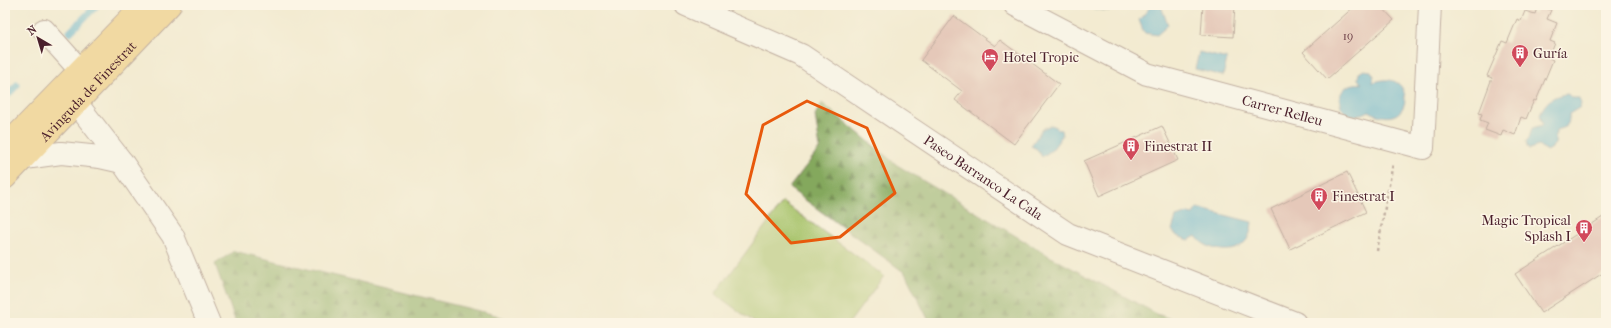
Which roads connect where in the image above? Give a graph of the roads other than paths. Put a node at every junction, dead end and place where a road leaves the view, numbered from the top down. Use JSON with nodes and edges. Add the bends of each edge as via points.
{"nodes":[{"id":1,"x":143,"y":5,"type":"edge"},
{"id":2,"x":170,"y":5,"type":"edge"},
{"id":3,"x":686,"y":5,"type":"edge"},
{"id":4,"x":1015,"y":5,"type":"edge"},
{"id":5,"x":1430,"y":5,"type":"edge"},
{"id":6,"x":44,"y":30,"type":"dead end"},
{"id":7,"x":79,"y":69,"type":"junction"},
{"id":8,"x":77,"y":104,"type":"junction"},
{"id":9,"x":5,"y":147,"type":"edge"},
{"id":10,"x":25,"y":158,"type":"junction"},
{"id":11,"x":122,"y":162,"type":"junction"},
{"id":12,"x":5,"y":178,"type":"edge"},
{"id":13,"x":209,"y":323,"type":"edge"},
{"id":14,"x":1295,"y":323,"type":"edge"}],
"edges":[{"from":1,"to":7,"type":"main road","name":"Avinguda de Finestrat"},
{"from":2,"to":8,"type":"main road","name":"Avinguda de Finestrat"},
{"from":3,"to":14,"type":"street","name":"Paseo Barranco La Cala","via":[[801,55],[1068,234]]},
{"from":4,"to":5,"type":"street","name":"Carrer Relleu","via":[[1147,74],[1423,148]]},
{"from":6,"to":7,"type":"street"},
{"from":7,"to":9,"type":"main road","name":"Avinguda de Finestrat"},
{"from":8,"to":10,"type":"main road","name":"Avinguda de Finestrat"},
{"from":8,"to":11,"type":"street"},
{"from":10,"to":11,"type":"street","via":[[61,153]]},
{"from":10,"to":12,"type":"main road","name":"Avinguda de Finestrat"},
{"from":11,"to":13,"type":"street","via":[[172,236]]}]}
